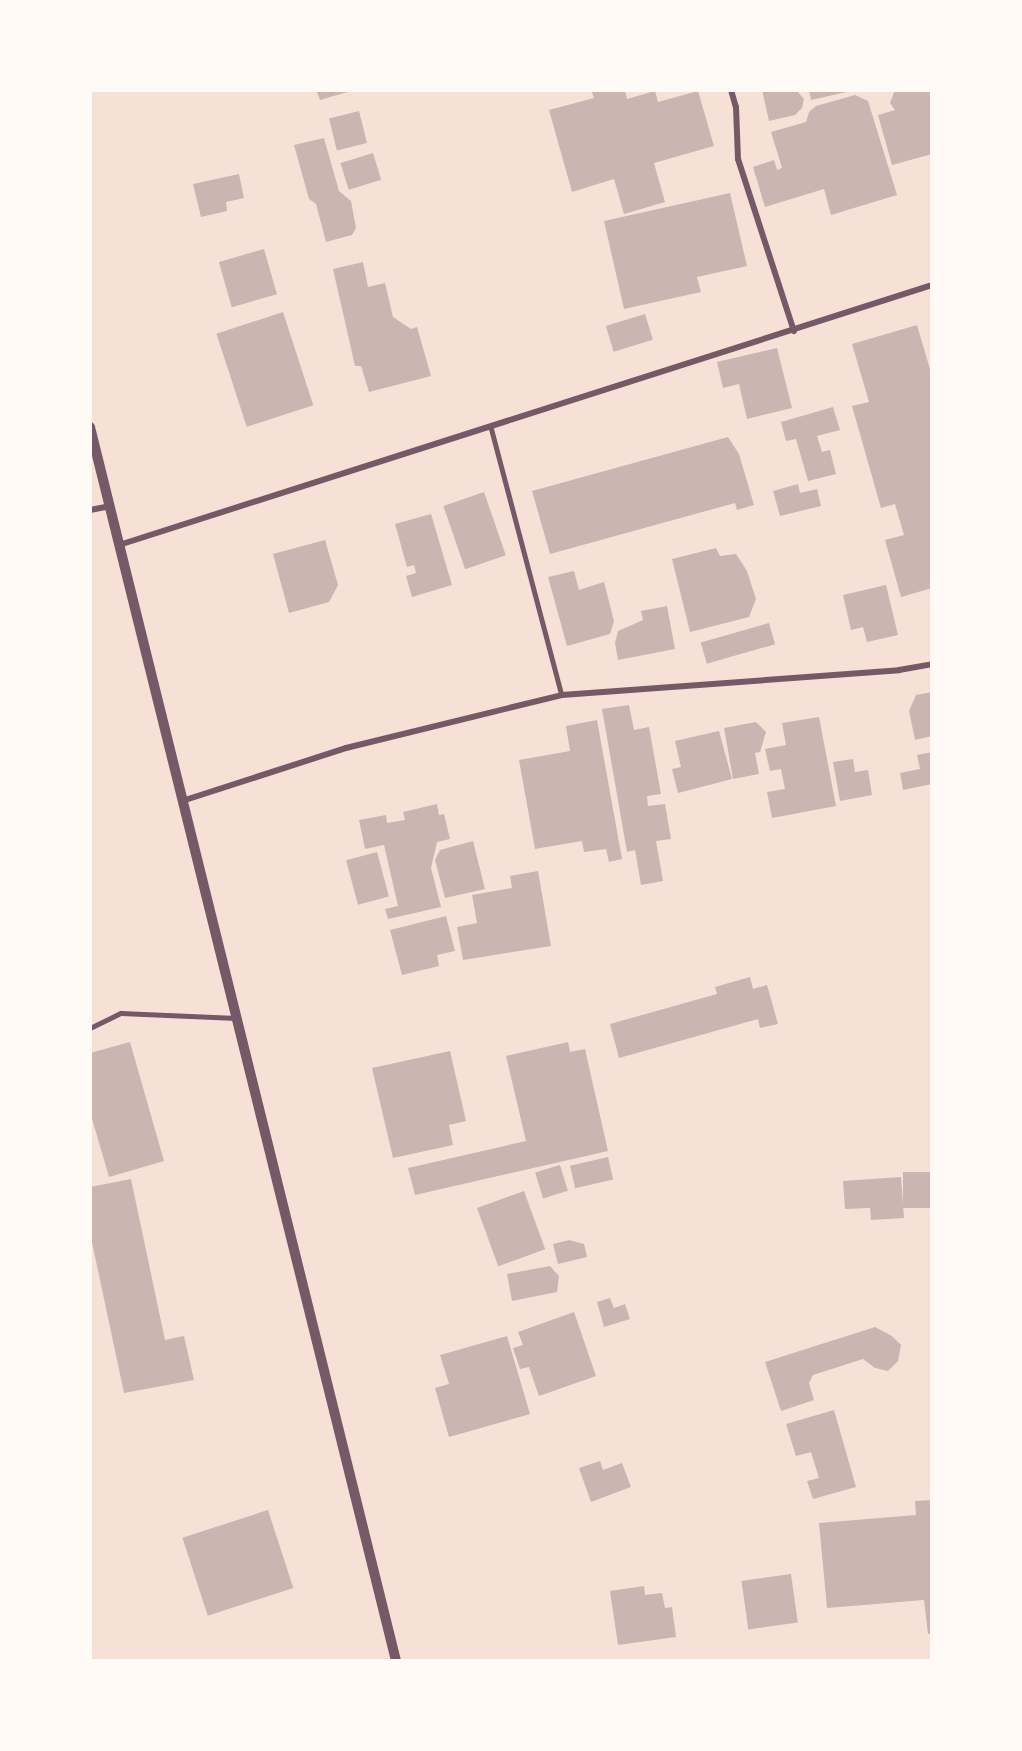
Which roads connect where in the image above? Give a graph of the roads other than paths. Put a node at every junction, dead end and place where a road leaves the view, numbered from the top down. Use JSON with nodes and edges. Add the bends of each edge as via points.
{"nodes":[{"id":1,"x":731,"y":90,"type":"edge"},
{"id":2,"x":932,"y":285,"type":"edge"},
{"id":3,"x":794,"y":331,"type":"junction"},
{"id":4,"x":90,"y":427,"type":"edge"},
{"id":5,"x":491,"y":427,"type":"junction"},
{"id":6,"x":110,"y":506,"type":"junction"},
{"id":7,"x":90,"y":510,"type":"edge"},
{"id":8,"x":120,"y":545,"type":"junction"},
{"id":9,"x":932,"y":664,"type":"edge"},
{"id":10,"x":562,"y":695,"type":"junction"},
{"id":11,"x":182,"y":801,"type":"junction"},
{"id":12,"x":237,"y":1018,"type":"junction"},
{"id":13,"x":90,"y":1028,"type":"edge"},
{"id":14,"x":396,"y":1661,"type":"edge"}],
"edges":[{"from":1,"to":3,"type":"street","via":[[736,107],[738,159]]},
{"from":2,"to":3,"type":"street"},
{"from":3,"to":5,"type":"street"},
{"from":4,"to":6,"type":"street"},
{"from":5,"to":8,"type":"street"},
{"from":5,"to":10,"type":"lane"},
{"from":6,"to":7,"type":"street"},
{"from":6,"to":8,"type":"street"},
{"from":8,"to":11,"type":"street"},
{"from":9,"to":10,"type":"street","via":[[899,670]]},
{"from":10,"to":11,"type":"street","via":[[346,748]]},
{"from":11,"to":12,"type":"street"},
{"from":12,"to":13,"type":"lane","via":[[121,1013]]},
{"from":12,"to":14,"type":"street"}]}
